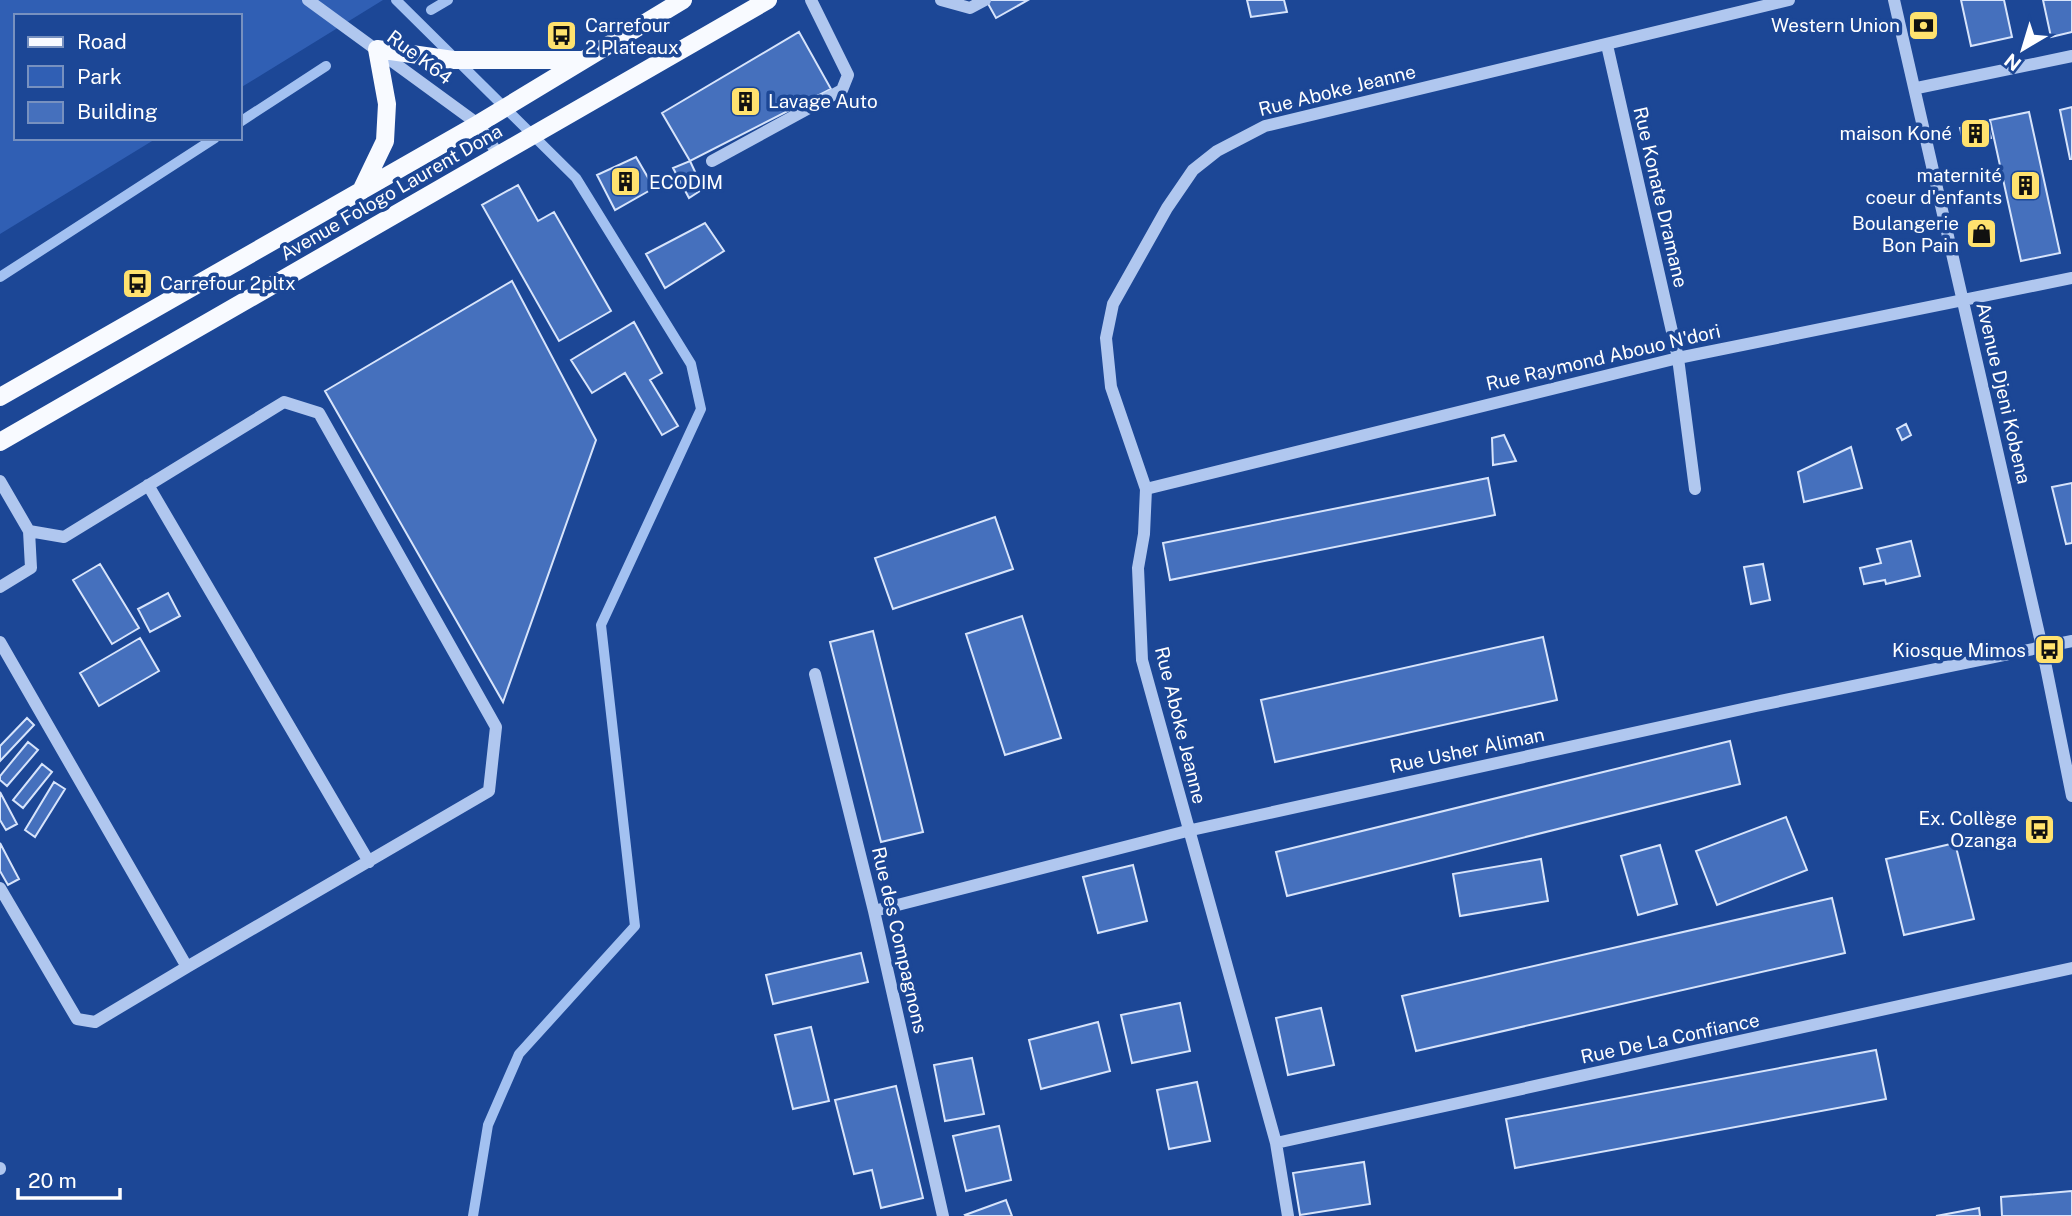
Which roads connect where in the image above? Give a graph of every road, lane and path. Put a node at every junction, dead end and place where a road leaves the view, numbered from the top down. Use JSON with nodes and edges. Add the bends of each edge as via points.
{"nodes":[{"id":1,"x":683,"y":0,"type":"edge"},
{"id":2,"x":768,"y":0,"type":"edge"},
{"id":3,"x":811,"y":0,"type":"edge"},
{"id":4,"x":941,"y":0,"type":"edge"},
{"id":5,"x":985,"y":0,"type":"edge"},
{"id":6,"x":1789,"y":0,"type":"edge"},
{"id":7,"x":1894,"y":0,"type":"edge"},
{"id":8,"x":315,"y":2,"type":"edge"},
{"id":9,"x":1607,"y":46,"type":"junction"},
{"id":10,"x":377,"y":49,"type":"junction"},
{"id":11,"x":2072,"y":56,"type":"edge"},
{"id":12,"x":585,"y":60,"type":"junction"},
{"id":13,"x":1917,"y":88,"type":"junction"},
{"id":14,"x":478,"y":124,"type":"junction"},
{"id":15,"x":498,"y":154,"type":"junction"},
{"id":16,"x":712,"y":161,"type":"dead end"},
{"id":17,"x":360,"y":191,"type":"junction"},
{"id":18,"x":2072,"y":278,"type":"edge"},
{"id":19,"x":1962,"y":298,"type":"junction"},
{"id":20,"x":1678,"y":358,"type":"junction"},
{"id":21,"x":0,"y":397,"type":"edge"},
{"id":22,"x":0,"y":442,"type":"edge"},
{"id":23,"x":0,"y":481,"type":"edge"},
{"id":24,"x":148,"y":485,"type":"junction"},
{"id":25,"x":1146,"y":489,"type":"junction"},
{"id":26,"x":1695,"y":489,"type":"dead end"},
{"id":27,"x":29,"y":531,"type":"junction"},
{"id":28,"x":0,"y":587,"type":"edge"},
{"id":29,"x":2072,"y":641,"type":"edge"},
{"id":30,"x":0,"y":642,"type":"edge"},
{"id":31,"x":2042,"y":647,"type":"junction"},
{"id":32,"x":815,"y":674,"type":"dead end"},
{"id":33,"x":2072,"y":796,"type":"edge"},
{"id":34,"x":1187,"y":831,"type":"junction"},
{"id":35,"x":369,"y":862,"type":"junction"},
{"id":36,"x":0,"y":888,"type":"edge"},
{"id":37,"x":874,"y":911,"type":"junction"},
{"id":38,"x":187,"y":967,"type":"junction"},
{"id":39,"x":2072,"y":968,"type":"edge"},
{"id":40,"x":1276,"y":1143,"type":"junction"},
{"id":41,"x":943,"y":1216,"type":"edge"},
{"id":42,"x":1288,"y":1216,"type":"edge"}],
"edges":[{"from":1,"to":12,"type":"main road","name":"Avenue Fologo Laurent Dona"},
{"from":2,"to":15,"type":"main road","name":"Avenue Fologo Laurent Dona"},
{"from":3,"to":16,"type":"street","via":[[848,75],[842,90]]},
{"from":4,"to":5,"type":"street","via":[[970,8]]},
{"from":6,"to":9,"type":"street","name":"Rue Aboke Jeanne"},
{"from":7,"to":13,"type":"street","name":"Avenue Djeni Kobena"},
{"from":8,"to":10,"type":"street","name":"Rue K64"},
{"from":9,"to":20,"type":"street","name":"Rue Konate Dramane"},
{"from":9,"to":25,"type":"street","name":"Rue Aboke Jeanne","via":[[1265,126],[1217,151],[1193,170],[1113,304],[1106,338],[1111,387]]},
{"from":10,"to":12,"type":"main road","via":[[453,60]]},
{"from":10,"to":14,"type":"street","name":"Rue K64"},
{"from":10,"to":17,"type":"main road","via":[[387,104],[385,141]]},
{"from":11,"to":13,"type":"street"},
{"from":12,"to":14,"type":"main road","name":"Avenue Fologo Laurent Dona"},
{"from":13,"to":19,"type":"street","name":"Avenue Djeni Kobena"},
{"from":14,"to":15,"type":"street","name":"Rue K64"},
{"from":14,"to":17,"type":"main road","name":"Avenue Fologo Laurent Dona"},
{"from":15,"to":22,"type":"main road","name":"Avenue Fologo Laurent Dona"},
{"from":17,"to":21,"type":"main road","name":"Avenue Fologo Laurent Dona"},
{"from":18,"to":19,"type":"street","name":"Rue Raymond Abouo N'dori"},
{"from":19,"to":20,"type":"street","name":"Rue Raymond Abouo N'dori"},
{"from":19,"to":31,"type":"street","name":"Avenue Djeni Kobena"},
{"from":20,"to":25,"type":"street","name":"Rue Raymond Abouo N'dori"},
{"from":20,"to":26,"type":"street","name":"Rue Konate Dramane"},
{"from":23,"to":27,"type":"street"},
{"from":24,"to":27,"type":"street","via":[[64,537]]},
{"from":24,"to":35,"type":"street"},
{"from":24,"to":35,"type":"street","via":[[284,402],[319,412],[496,727],[489,791]]},
{"from":25,"to":34,"type":"street","name":"Rue Aboke Jeanne","via":[[1138,568],[1142,660]]},
{"from":27,"to":28,"type":"street","via":[[31,568]]},
{"from":29,"to":31,"type":"street","name":"Rue Usher Aliman"},
{"from":30,"to":38,"type":"street"},
{"from":31,"to":33,"type":"street","name":"Avenue Djeni Kobena"},
{"from":31,"to":34,"type":"street","name":"Rue Usher Aliman"},
{"from":32,"to":37,"type":"street","name":"Rue des Compagnons"},
{"from":34,"to":37,"type":"street","name":"Rue Usher Aliman"},
{"from":34,"to":40,"type":"street","name":"Rue Aboke Jeanne"},
{"from":35,"to":38,"type":"street"},
{"from":36,"to":38,"type":"street","via":[[77,1019],[95,1022]]},
{"from":37,"to":41,"type":"street","name":"Rue des Compagnons"},
{"from":39,"to":40,"type":"street","name":"Rue De La Confiance"},
{"from":40,"to":42,"type":"street","name":"Rue Aboke Jeanne"}]}
